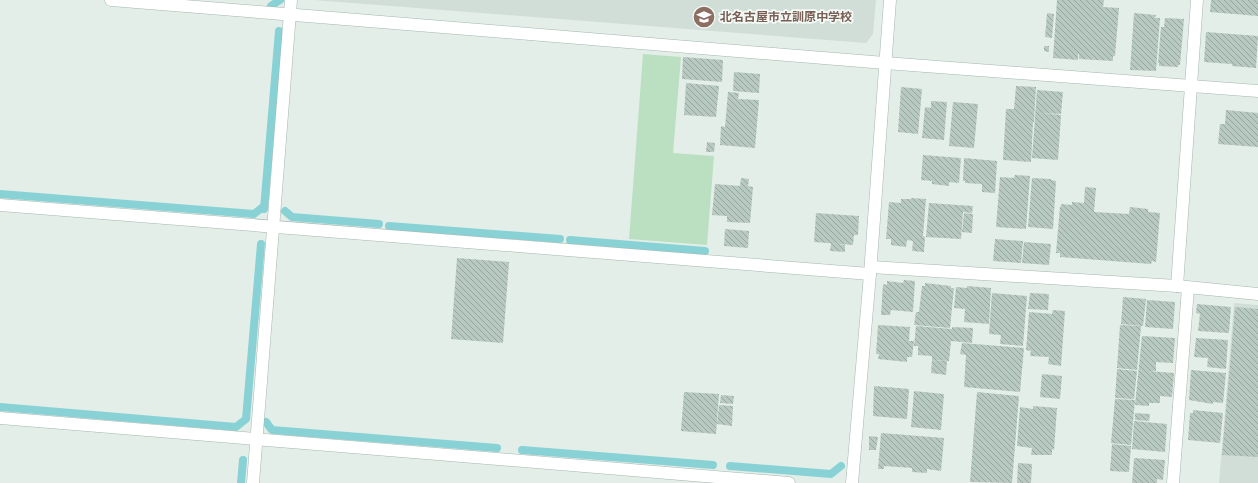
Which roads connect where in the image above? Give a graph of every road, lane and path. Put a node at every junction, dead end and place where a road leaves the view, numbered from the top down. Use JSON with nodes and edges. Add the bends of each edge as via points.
{"nodes":[{"id":1,"x":111,"y":0,"type":"edge"},
{"id":2,"x":291,"y":0,"type":"edge"},
{"id":3,"x":890,"y":0,"type":"edge"},
{"id":4,"x":1197,"y":0,"type":"edge"},
{"id":5,"x":290,"y":14,"type":"junction"},
{"id":6,"x":885,"y":63,"type":"junction"},
{"id":7,"x":1191,"y":85,"type":"junction"},
{"id":8,"x":1258,"y":91,"type":"edge"},
{"id":9,"x":0,"y":205,"type":"edge"},
{"id":10,"x":273,"y":227,"type":"junction"},
{"id":11,"x":871,"y":270,"type":"junction"},
{"id":12,"x":1182,"y":287,"type":"junction"},
{"id":13,"x":1258,"y":294,"type":"edge"},
{"id":14,"x":0,"y":418,"type":"edge"},
{"id":15,"x":256,"y":439,"type":"junction"},
{"id":16,"x":253,"y":483,"type":"edge"},
{"id":17,"x":789,"y":483,"type":"edge"},
{"id":18,"x":852,"y":483,"type":"edge"},
{"id":19,"x":1173,"y":483,"type":"edge"}],
"edges":[{"from":1,"to":5,"type":"street"},
{"from":2,"to":5,"type":"street"},
{"from":3,"to":6,"type":"street"},
{"from":4,"to":7,"type":"street"},
{"from":5,"to":6,"type":"street"},
{"from":5,"to":10,"type":"street"},
{"from":6,"to":7,"type":"street"},
{"from":6,"to":11,"type":"street"},
{"from":7,"to":8,"type":"street"},
{"from":7,"to":12,"type":"street"},
{"from":9,"to":10,"type":"street"},
{"from":10,"to":11,"type":"street"},
{"from":10,"to":15,"type":"street"},
{"from":11,"to":12,"type":"street"},
{"from":11,"to":18,"type":"street"},
{"from":12,"to":13,"type":"street"},
{"from":12,"to":19,"type":"street"},
{"from":14,"to":15,"type":"street"},
{"from":15,"to":16,"type":"street"},
{"from":15,"to":17,"type":"street"}]}
